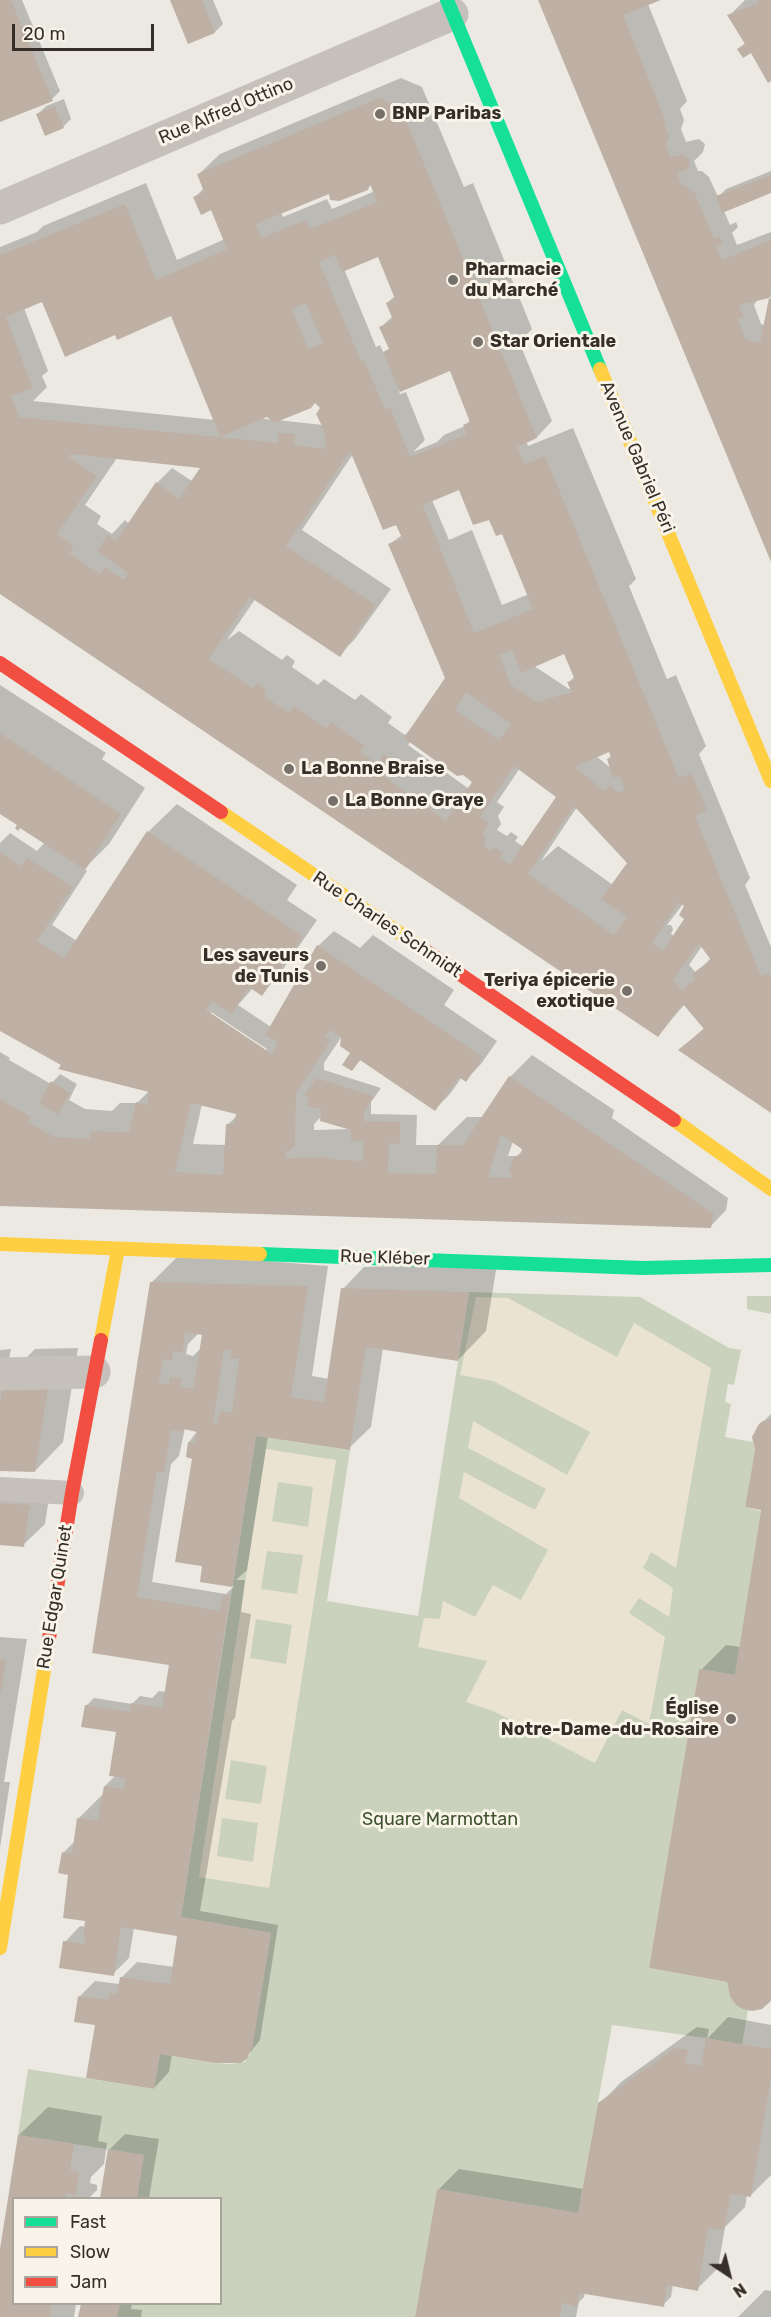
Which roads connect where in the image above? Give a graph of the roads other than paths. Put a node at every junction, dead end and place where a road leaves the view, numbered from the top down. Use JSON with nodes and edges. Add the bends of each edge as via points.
{"nodes":[{"id":1,"x":450,"y":7,"type":"edge"},
{"id":2,"x":0,"y":207,"type":"edge"},
{"id":3,"x":0,"y":663,"type":"edge"},
{"id":4,"x":771,"y":781,"type":"edge"},
{"id":5,"x":771,"y":1189,"type":"edge"},
{"id":6,"x":0,"y":1244,"type":"edge"},
{"id":7,"x":118,"y":1249,"type":"junction"},
{"id":8,"x":771,"y":1265,"type":"edge"},
{"id":9,"x":94,"y":1372,"type":"junction"},
{"id":10,"x":0,"y":1374,"type":"edge"},
{"id":11,"x":0,"y":1489,"type":"edge"},
{"id":12,"x":72,"y":1493,"type":"junction"},
{"id":13,"x":2,"y":1927,"type":"edge"},
{"id":14,"x":0,"y":1947,"type":"edge"}],
"edges":[{"from":1,"to":2,"type":"street","name":"Rue Alfred Ottino"},
{"from":1,"to":4,"type":"street","name":"Avenue Gabriel Péri"},
{"from":3,"to":5,"type":"street","name":"Rue Charles Schmidt","via":[[632,1090]]},
{"from":6,"to":7,"type":"street","name":"Rue Kléber"},
{"from":7,"to":8,"type":"street","name":"Rue Kléber","via":[[643,1268]]},
{"from":7,"to":9,"type":"street","name":"Rue Edgar Quinet"},
{"from":9,"to":10,"type":"street"},
{"from":9,"to":12,"type":"street","name":"Rue Edgar Quinet"},
{"from":11,"to":12,"type":"lane"},
{"from":12,"to":13,"type":"street","name":"Rue Edgar Quinet"},
{"from":13,"to":14,"type":"street","name":"Rue Edgar Quinet"}]}
